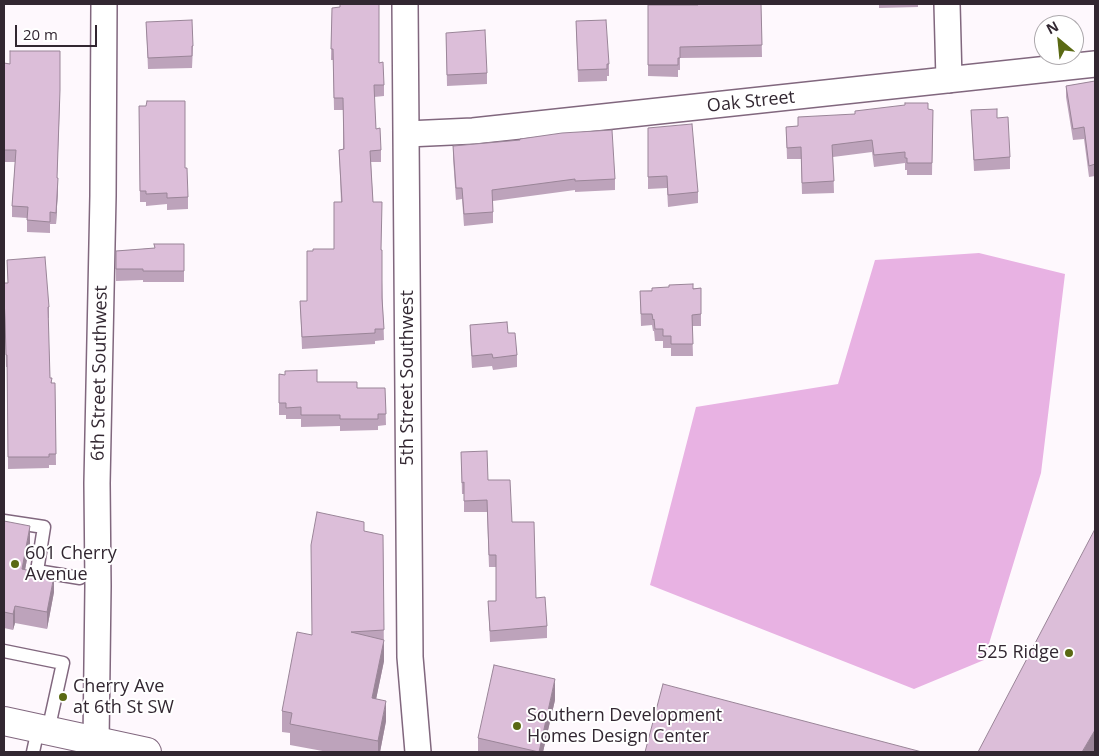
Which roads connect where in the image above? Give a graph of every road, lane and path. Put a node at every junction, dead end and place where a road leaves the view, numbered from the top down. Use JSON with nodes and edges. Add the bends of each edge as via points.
{"nodes":[{"id":1,"x":104,"y":4,"type":"edge"},
{"id":2,"x":406,"y":4,"type":"edge"},
{"id":3,"x":947,"y":4,"type":"edge"},
{"id":4,"x":1095,"y":64,"type":"edge"},
{"id":5,"x":949,"y":80,"type":"junction"},
{"id":6,"x":407,"y":134,"type":"junction"},
{"id":7,"x":4,"y":521,"type":"edge"},
{"id":8,"x":80,"y":578,"type":"dead end"},
{"id":9,"x":4,"y":651,"type":"edge"},
{"id":10,"x":4,"y":722,"type":"edge"},
{"id":11,"x":40,"y":737,"type":"edge"},
{"id":12,"x":87,"y":744,"type":"edge"},
{"id":13,"x":147,"y":752,"type":"edge"},
{"id":14,"x":418,"y":752,"type":"edge"}],
"edges":[{"from":1,"to":12,"type":"street","name":"6th Street Southwest","via":[[98,586]]},
{"from":2,"to":6,"type":"street","name":"5th Street Southwest"},
{"from":3,"to":5,"type":"street"},
{"from":4,"to":5,"type":"street","name":"Oak Street"},
{"from":5,"to":6,"type":"street","name":"Oak Street","via":[[473,131]]},
{"from":6,"to":14,"type":"street","name":"5th Street Southwest","via":[[410,657]]},
{"from":7,"to":8,"type":"lane","via":[[44,527],[37,571]]},
{"from":9,"to":11,"type":"lane","via":[[63,663]]},
{"from":10,"to":11,"type":"main road"},
{"from":11,"to":12,"type":"main road"},
{"from":12,"to":13,"type":"main road"}]}
